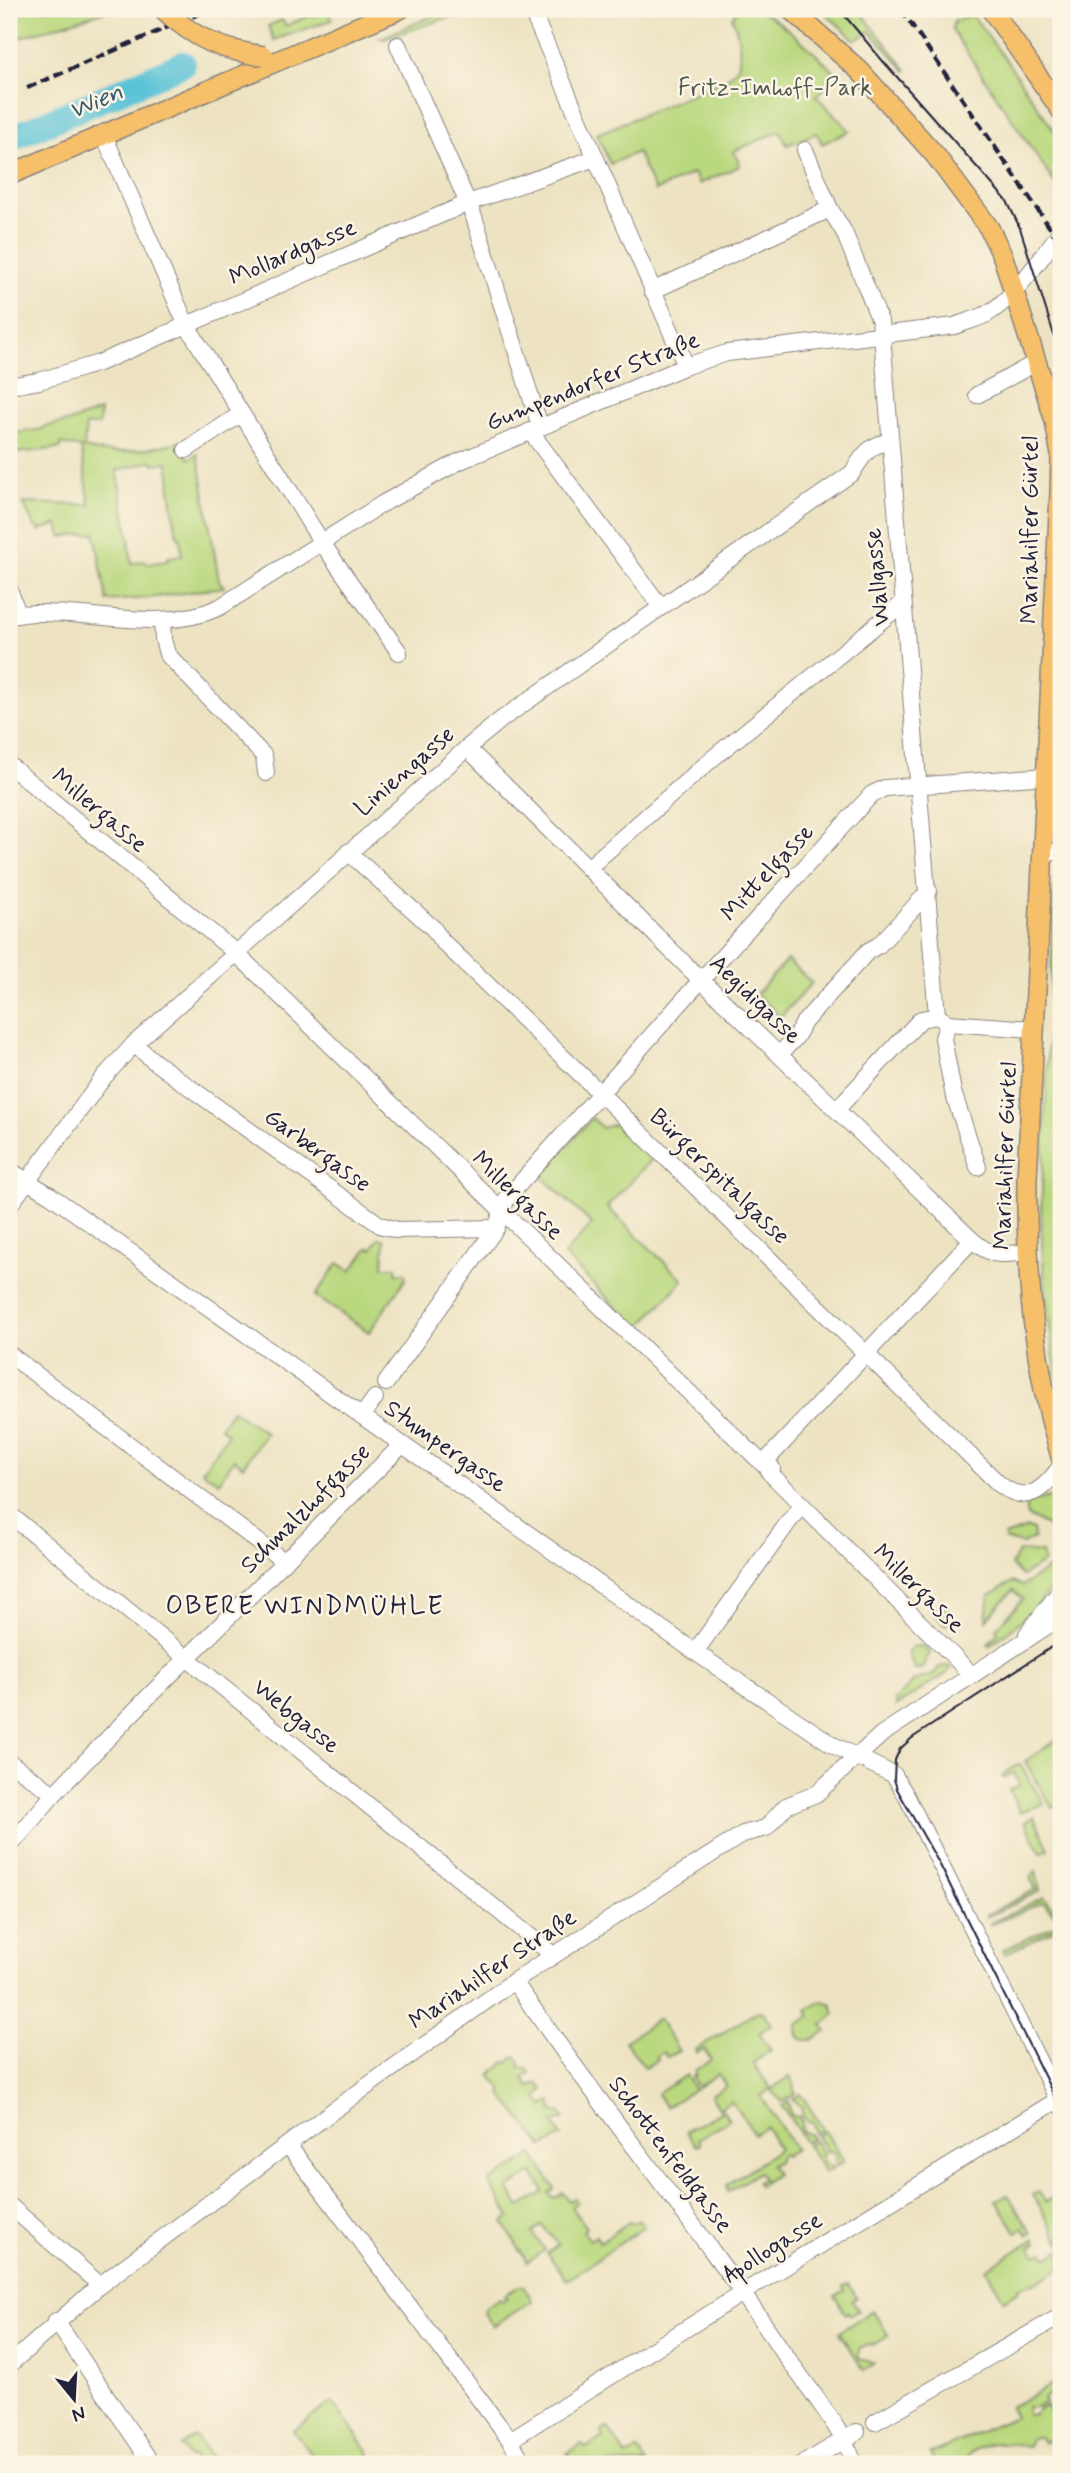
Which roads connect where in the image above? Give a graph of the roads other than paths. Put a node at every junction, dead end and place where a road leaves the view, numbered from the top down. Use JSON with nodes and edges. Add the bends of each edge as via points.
{"nodes":[{"id":1,"x":163,"y":9,"type":"edge"},
{"id":2,"x":400,"y":9,"type":"edge"},
{"id":3,"x":531,"y":9,"type":"edge"},
{"id":4,"x":790,"y":9,"type":"edge"},
{"id":5,"x":991,"y":9,"type":"edge"},
{"id":6,"x":398,"y":45,"type":"dead end"},
{"id":7,"x":273,"y":57,"type":"junction"},
{"id":8,"x":1061,"y":110,"type":"edge"},
{"id":9,"x":103,"y":134,"type":"junction"},
{"id":10,"x":806,"y":150,"type":"dead end"},
{"id":11,"x":595,"y":158,"type":"junction"},
{"id":12,"x":9,"y":175,"type":"edge"},
{"id":13,"x":468,"y":203,"type":"junction"},
{"id":14,"x":830,"y":209,"type":"junction"},
{"id":15,"x":1061,"y":231,"type":"edge"},
{"id":16,"x":1014,"y":290,"type":"junction"},
{"id":17,"x":652,"y":291,"type":"junction"},
{"id":18,"x":187,"y":324,"type":"junction"},
{"id":19,"x":882,"y":335,"type":"junction"},
{"id":20,"x":1037,"y":362,"type":"junction"},
{"id":21,"x":685,"y":366,"type":"junction"},
{"id":22,"x":9,"y":386,"type":"edge"},
{"id":23,"x":977,"y":395,"type":"dead end"},
{"id":24,"x":241,"y":414,"type":"junction"},
{"id":25,"x":535,"y":429,"type":"junction"},
{"id":26,"x":890,"y":442,"type":"junction"},
{"id":27,"x":186,"y":450,"type":"dead end"},
{"id":28,"x":322,"y":542,"type":"junction"},
{"id":29,"x":9,"y":589,"type":"edge"},
{"id":30,"x":903,"y":603,"type":"junction"},
{"id":31,"x":661,"y":607,"type":"junction"},
{"id":32,"x":13,"y":615,"type":"edge"},
{"id":33,"x":162,"y":621,"type":"junction"},
{"id":34,"x":399,"y":652,"type":"dead end"},
{"id":35,"x":467,"y":748,"type":"junction"},
{"id":36,"x":9,"y":765,"type":"edge"},
{"id":37,"x":266,"y":773,"type":"dead end"},
{"id":38,"x":1047,"y":776,"type":"junction"},
{"id":39,"x":920,"y":786,"type":"junction"},
{"id":40,"x":348,"y":852,"type":"junction"},
{"id":41,"x":1053,"y":852,"type":"edge"},
{"id":42,"x":588,"y":868,"type":"junction"},
{"id":43,"x":929,"y":891,"type":"junction"},
{"id":44,"x":236,"y":953,"type":"junction"},
{"id":45,"x":701,"y":980,"type":"junction"},
{"id":46,"x":942,"y":1019,"type":"junction"},
{"id":47,"x":1034,"y":1029,"type":"junction"},
{"id":48,"x":134,"y":1044,"type":"junction"},
{"id":49,"x":780,"y":1054,"type":"junction"},
{"id":50,"x":600,"y":1093,"type":"junction"},
{"id":51,"x":837,"y":1109,"type":"junction"},
{"id":52,"x":978,"y":1167,"type":"dead end"},
{"id":53,"x":9,"y":1170,"type":"edge"},
{"id":54,"x":27,"y":1180,"type":"junction"},
{"id":55,"x":9,"y":1206,"type":"edge"},
{"id":56,"x":499,"y":1220,"type":"junction"},
{"id":57,"x":972,"y":1240,"type":"junction"},
{"id":58,"x":1027,"y":1252,"type":"junction"},
{"id":59,"x":866,"y":1352,"type":"junction"},
{"id":60,"x":9,"y":1354,"type":"edge"},
{"id":61,"x":386,"y":1382,"type":"dead end"},
{"id":62,"x":374,"y":1398,"type":"dead end"},
{"id":63,"x":362,"y":1416,"type":"junction"},
{"id":64,"x":402,"y":1445,"type":"junction"},
{"id":65,"x":1061,"y":1457,"type":"edge"},
{"id":66,"x":763,"y":1464,"type":"junction"},
{"id":67,"x":1061,"y":1466,"type":"edge"},
{"id":68,"x":803,"y":1506,"type":"junction"},
{"id":69,"x":9,"y":1514,"type":"edge"},
{"id":70,"x":285,"y":1562,"type":"junction"},
{"id":71,"x":1061,"y":1590,"type":"edge"},
{"id":72,"x":1061,"y":1617,"type":"edge"},
{"id":73,"x":1019,"y":1644,"type":"junction"},
{"id":74,"x":695,"y":1652,"type":"junction"},
{"id":75,"x":188,"y":1658,"type":"junction"},
{"id":76,"x":972,"y":1675,"type":"junction"},
{"id":77,"x":858,"y":1757,"type":"junction"},
{"id":78,"x":9,"y":1762,"type":"edge"},
{"id":79,"x":54,"y":1794,"type":"junction"},
{"id":80,"x":9,"y":1847,"type":"edge"},
{"id":81,"x":553,"y":1955,"type":"junction"},
{"id":82,"x":514,"y":1981,"type":"junction"},
{"id":83,"x":1060,"y":2101,"type":"edge"},
{"id":84,"x":288,"y":2145,"type":"junction"},
{"id":85,"x":9,"y":2205,"type":"edge"},
{"id":86,"x":100,"y":2285,"type":"junction"},
{"id":87,"x":744,"y":2293,"type":"junction"},
{"id":88,"x":1061,"y":2316,"type":"edge"},
{"id":89,"x":56,"y":2321,"type":"junction"},
{"id":90,"x":9,"y":2365,"type":"edge"},
{"id":91,"x":875,"y":2422,"type":"dead end"},
{"id":92,"x":849,"y":2436,"type":"junction"},
{"id":93,"x":510,"y":2440,"type":"junction"},
{"id":94,"x":152,"y":2464,"type":"edge"},
{"id":95,"x":524,"y":2464,"type":"edge"},
{"id":96,"x":803,"y":2464,"type":"edge"},
{"id":97,"x":854,"y":2464,"type":"edge"}],
"edges":[{"from":1,"to":7,"type":"main road","bridge":true,"via":[[205,41]]},
{"from":2,"to":7,"type":"main road"},
{"from":3,"to":11,"type":"street"},
{"from":4,"to":16,"type":"main road","name":"Mariahilfer Gürtel","via":[[860,71],[935,155],[989,228]]},
{"from":5,"to":8,"type":"main road"},
{"from":6,"to":13,"type":"street"},
{"from":7,"to":9,"type":"main road"},
{"from":9,"to":12,"type":"main road"},
{"from":9,"to":18,"type":"street"},
{"from":10,"to":14,"type":"street","name":"Wallgasse"},
{"from":11,"to":13,"type":"street","name":"Mollardgasse"},
{"from":11,"to":17,"type":"street"},
{"from":13,"to":18,"type":"street","name":"Mollardgasse"},
{"from":13,"to":25,"type":"street"},
{"from":14,"to":17,"type":"street"},
{"from":14,"to":19,"type":"street","name":"Wallgasse","via":[[844,232]]},
{"from":15,"to":16,"type":"street"},
{"from":16,"to":19,"type":"street","name":"Gumpendorfer Straße","via":[[985,315],[955,326]]},
{"from":16,"to":20,"type":"main road","name":"Mariahilfer Gürtel"},
{"from":17,"to":21,"type":"street"},
{"from":18,"to":22,"type":"street","name":"Mollardgasse","via":[[99,363]]},
{"from":18,"to":24,"type":"street"},
{"from":19,"to":21,"type":"street","name":"Gumpendorfer Straße","via":[[727,353]]},
{"from":19,"to":26,"type":"street","name":"Wallgasse"},
{"from":20,"to":23,"type":"street"},
{"from":20,"to":38,"type":"main road","name":"Mariahilfer Gürtel","via":[[1061,455]]},
{"from":21,"to":25,"type":"street","name":"Gumpendorfer Straße"},
{"from":24,"to":27,"type":"street"},
{"from":24,"to":28,"type":"street"},
{"from":25,"to":28,"type":"street","name":"Gumpendorfer Straße","via":[[458,462]]},
{"from":25,"to":31,"type":"street"},
{"from":26,"to":30,"type":"street","name":"Wallgasse"},
{"from":26,"to":31,"type":"street","name":"Liniengasse","via":[[880,442],[865,452],[852,473]]},
{"from":28,"to":33,"type":"street","name":"Gumpendorfer Straße","via":[[220,607],[192,618]]},
{"from":28,"to":34,"type":"street"},
{"from":29,"to":32,"type":"street"},
{"from":30,"to":39,"type":"street","name":"Wallgasse"},
{"from":30,"to":42,"type":"street","via":[[713,758]]},
{"from":31,"to":35,"type":"street","name":"Liniengasse"},
{"from":32,"to":33,"type":"street","name":"Gumpendorfer Straße","via":[[39,612]]},
{"from":33,"to":37,"type":"street","via":[[167,654],[264,756]]},
{"from":35,"to":40,"type":"street","name":"Liniengasse"},
{"from":35,"to":42,"type":"street","name":"Aegidigasse"},
{"from":36,"to":44,"type":"street","name":"Millergasse"},
{"from":38,"to":39,"type":"street","name":"Mittelgasse"},
{"from":38,"to":41,"type":"main road","name":"Mariahilfer Gürtel"},
{"from":39,"to":43,"type":"street","name":"Wallgasse"},
{"from":39,"to":45,"type":"street","name":"Mittelgasse","via":[[885,788],[872,794]]},
{"from":40,"to":44,"type":"street","name":"Liniengasse"},
{"from":40,"to":50,"type":"street","name":"Bürgerspitalgasse","via":[[408,904]]},
{"from":41,"to":47,"type":"main road","name":"Mariahilfer Gürtel"},
{"from":42,"to":45,"type":"street","name":"Aegidigasse"},
{"from":43,"to":46,"type":"street","name":"Wallgasse"},
{"from":43,"to":49,"type":"street","via":[[868,951]]},
{"from":44,"to":48,"type":"street","name":"Liniengasse"},
{"from":44,"to":56,"type":"street","name":"Millergasse"},
{"from":45,"to":49,"type":"street","name":"Aegidigasse"},
{"from":45,"to":50,"type":"street","name":"Mittelgasse"},
{"from":46,"to":47,"type":"street"},
{"from":46,"to":51,"type":"street","via":[[921,1018]]},
{"from":46,"to":52,"type":"street","name":"Wallgasse","via":[[953,1092]]},
{"from":47,"to":58,"type":"main road","name":"Mariahilfer Gürtel"},
{"from":48,"to":54,"type":"street","name":"Liniengasse"},
{"from":48,"to":56,"type":"street","name":"Garbergasse","via":[[380,1225],[397,1230]]},
{"from":49,"to":51,"type":"street","name":"Aegidigasse"},
{"from":50,"to":56,"type":"street","name":"Mittelgasse","via":[[507,1198]]},
{"from":50,"to":59,"type":"street","name":"Bürgerspitalgasse"},
{"from":51,"to":57,"type":"street","name":"Aegidigasse"},
{"from":53,"to":54,"type":"street","name":"Stumpergasse"},
{"from":54,"to":55,"type":"street","name":"Liniengasse"},
{"from":54,"to":63,"type":"street","name":"Stumpergasse"},
{"from":56,"to":61,"type":"street","name":"Mittelgasse"},
{"from":56,"to":66,"type":"street","name":"Millergasse"},
{"from":57,"to":58,"type":"street","name":"Aegidigasse","via":[[986,1252]]},
{"from":57,"to":59,"type":"street"},
{"from":58,"to":65,"type":"main road","name":"Mariahilfer Gürtel","via":[[1039,1366]]},
{"from":59,"to":66,"type":"street"},
{"from":59,"to":67,"type":"street","name":"Bürgerspitalgasse","via":[[1009,1492],[1038,1491]]},
{"from":60,"to":70,"type":"street"},
{"from":62,"to":63,"type":"street"},
{"from":63,"to":64,"type":"street","name":"Stumpergasse"},
{"from":64,"to":70,"type":"street","name":"Schmalzhofgasse"},
{"from":64,"to":74,"type":"street","name":"Stumpergasse"},
{"from":66,"to":68,"type":"street","name":"Millergasse","via":[[772,1468],[769,1472]]},
{"from":68,"to":74,"type":"street"},
{"from":68,"to":76,"type":"street","name":"Millergasse"},
{"from":69,"to":75,"type":"street","name":"Webgasse"},
{"from":70,"to":75,"type":"street","name":"Schmalzhofgasse"},
{"from":71,"to":73,"type":"street","name":"Mariahilfer Straße"},
{"from":72,"to":73,"type":"street","name":"Mariahilfer Straße"},
{"from":73,"to":76,"type":"street","name":"Mariahilfer Straße"},
{"from":74,"to":77,"type":"street","name":"Stumpergasse"},
{"from":75,"to":79,"type":"street","name":"Schmalzhofgasse"},
{"from":75,"to":81,"type":"street","name":"Webgasse"},
{"from":76,"to":77,"type":"street","name":"Mariahilfer Straße","via":[[882,1734]]},
{"from":77,"to":81,"type":"street","name":"Mariahilfer Straße","via":[[816,1794],[786,1806],[766,1828],[743,1834]]},
{"from":77,"to":83,"type":"street","name":"Stumpergasse","via":[[894,1776],[907,1797]]},
{"from":78,"to":79,"type":"street"},
{"from":79,"to":80,"type":"street","name":"Schmalzhofgasse"},
{"from":81,"to":82,"type":"street","name":"Mariahilfer Straße"},
{"from":82,"to":84,"type":"street","name":"Mariahilfer Straße"},
{"from":82,"to":87,"type":"street","name":"Schottenfeldgasse"},
{"from":83,"to":87,"type":"street","name":"Apollogasse"},
{"from":84,"to":86,"type":"street","name":"Mariahilfer Straße"},
{"from":84,"to":93,"type":"street"},
{"from":85,"to":86,"type":"street"},
{"from":86,"to":89,"type":"street","name":"Mariahilfer Straße"},
{"from":87,"to":92,"type":"street","name":"Schottenfeldgasse"},
{"from":87,"to":93,"type":"street","name":"Apollogasse"},
{"from":88,"to":91,"type":"street"},
{"from":89,"to":90,"type":"street","name":"Mariahilfer Straße"},
{"from":89,"to":94,"type":"street"},
{"from":92,"to":96,"type":"street"},
{"from":92,"to":97,"type":"street","name":"Schottenfeldgasse"},
{"from":93,"to":95,"type":"street"}]}
